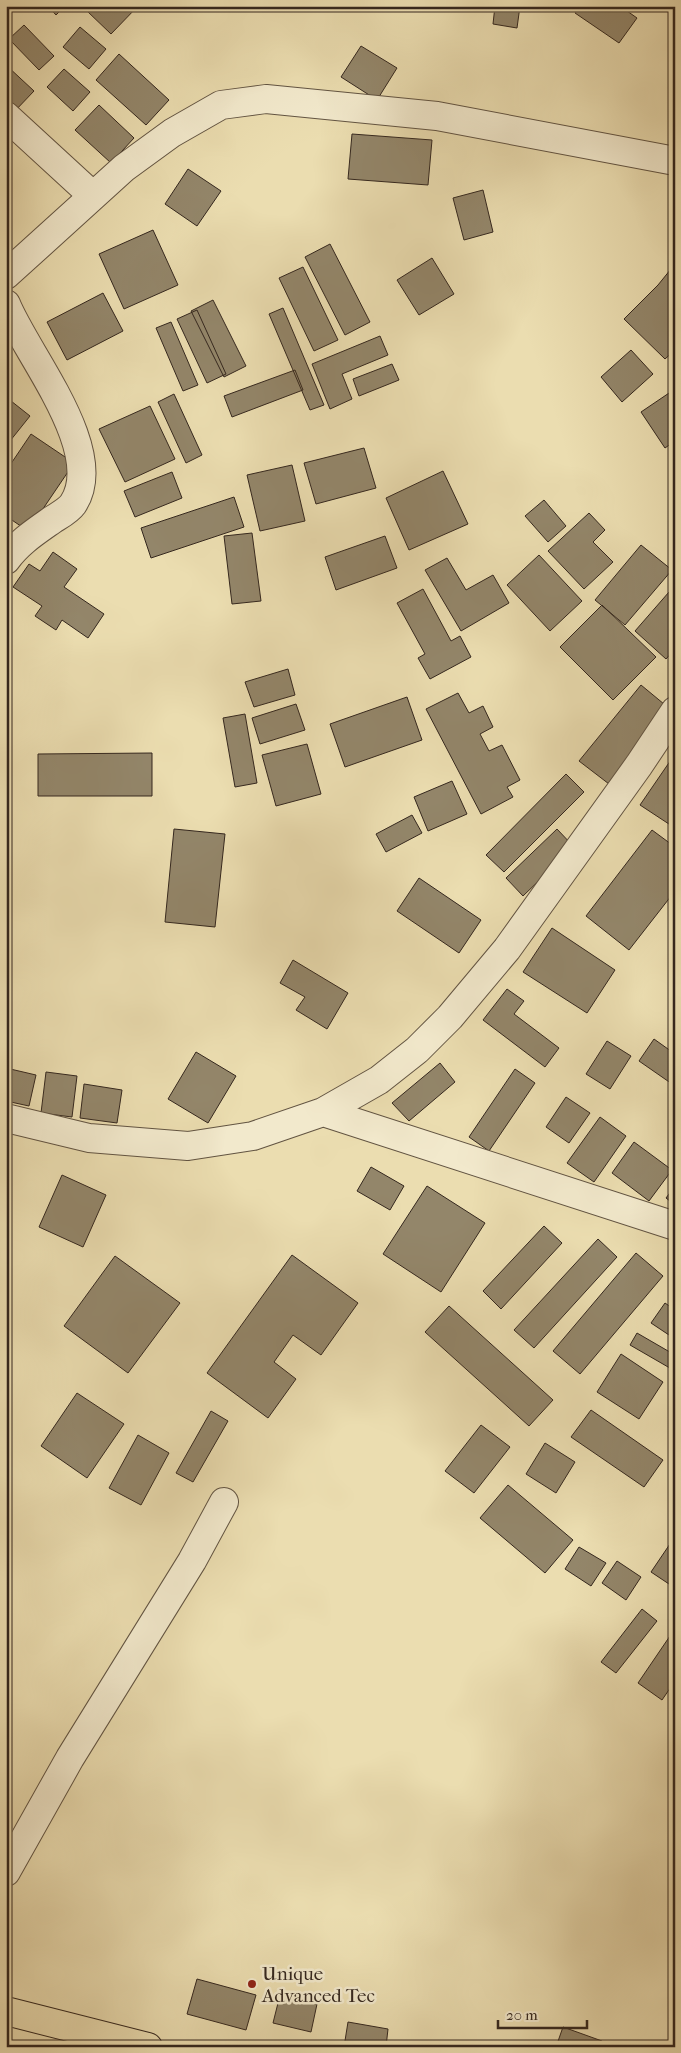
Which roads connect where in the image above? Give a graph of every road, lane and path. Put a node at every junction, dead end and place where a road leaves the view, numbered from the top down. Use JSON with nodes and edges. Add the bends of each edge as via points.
{"nodes":[{"id":1,"x":6,"y":116,"type":"edge"},
{"id":2,"x":675,"y":160,"type":"edge"},
{"id":3,"x":92,"y":195,"type":"junction"},
{"id":4,"x":6,"y":275,"type":"edge"},
{"id":5,"x":6,"y":304,"type":"edge"},
{"id":6,"x":6,"y":560,"type":"edge"},
{"id":7,"x":675,"y":711,"type":"edge"},
{"id":8,"x":324,"y":1112,"type":"junction"},
{"id":9,"x":6,"y":1118,"type":"edge"},
{"id":10,"x":675,"y":1226,"type":"edge"},
{"id":11,"x":224,"y":1502,"type":"dead end"},
{"id":12,"x":6,"y":1872,"type":"edge"},
{"id":13,"x":6,"y":2011,"type":"edge"},
{"id":14,"x":148,"y":2047,"type":"edge"}],
"edges":[{"from":1,"to":3,"type":"street"},
{"from":2,"to":3,"type":"street","via":[[437,116],[266,99],[220,104],[172,133]]},
{"from":3,"to":4,"type":"street"},
{"from":5,"to":6,"type":"street","via":[[67,419],[78,445],[82,469],[80,490],[72,506],[34,532]]},
{"from":7,"to":8,"type":"street","via":[[507,950],[450,1017],[417,1050],[379,1080]]},
{"from":8,"to":9,"type":"street","via":[[253,1136],[188,1146],[89,1138]]},
{"from":8,"to":10,"type":"street"},
{"from":11,"to":12,"type":"street","via":[[192,1561],[70,1758]]},
{"from":13,"to":14,"type":"main road"}]}
